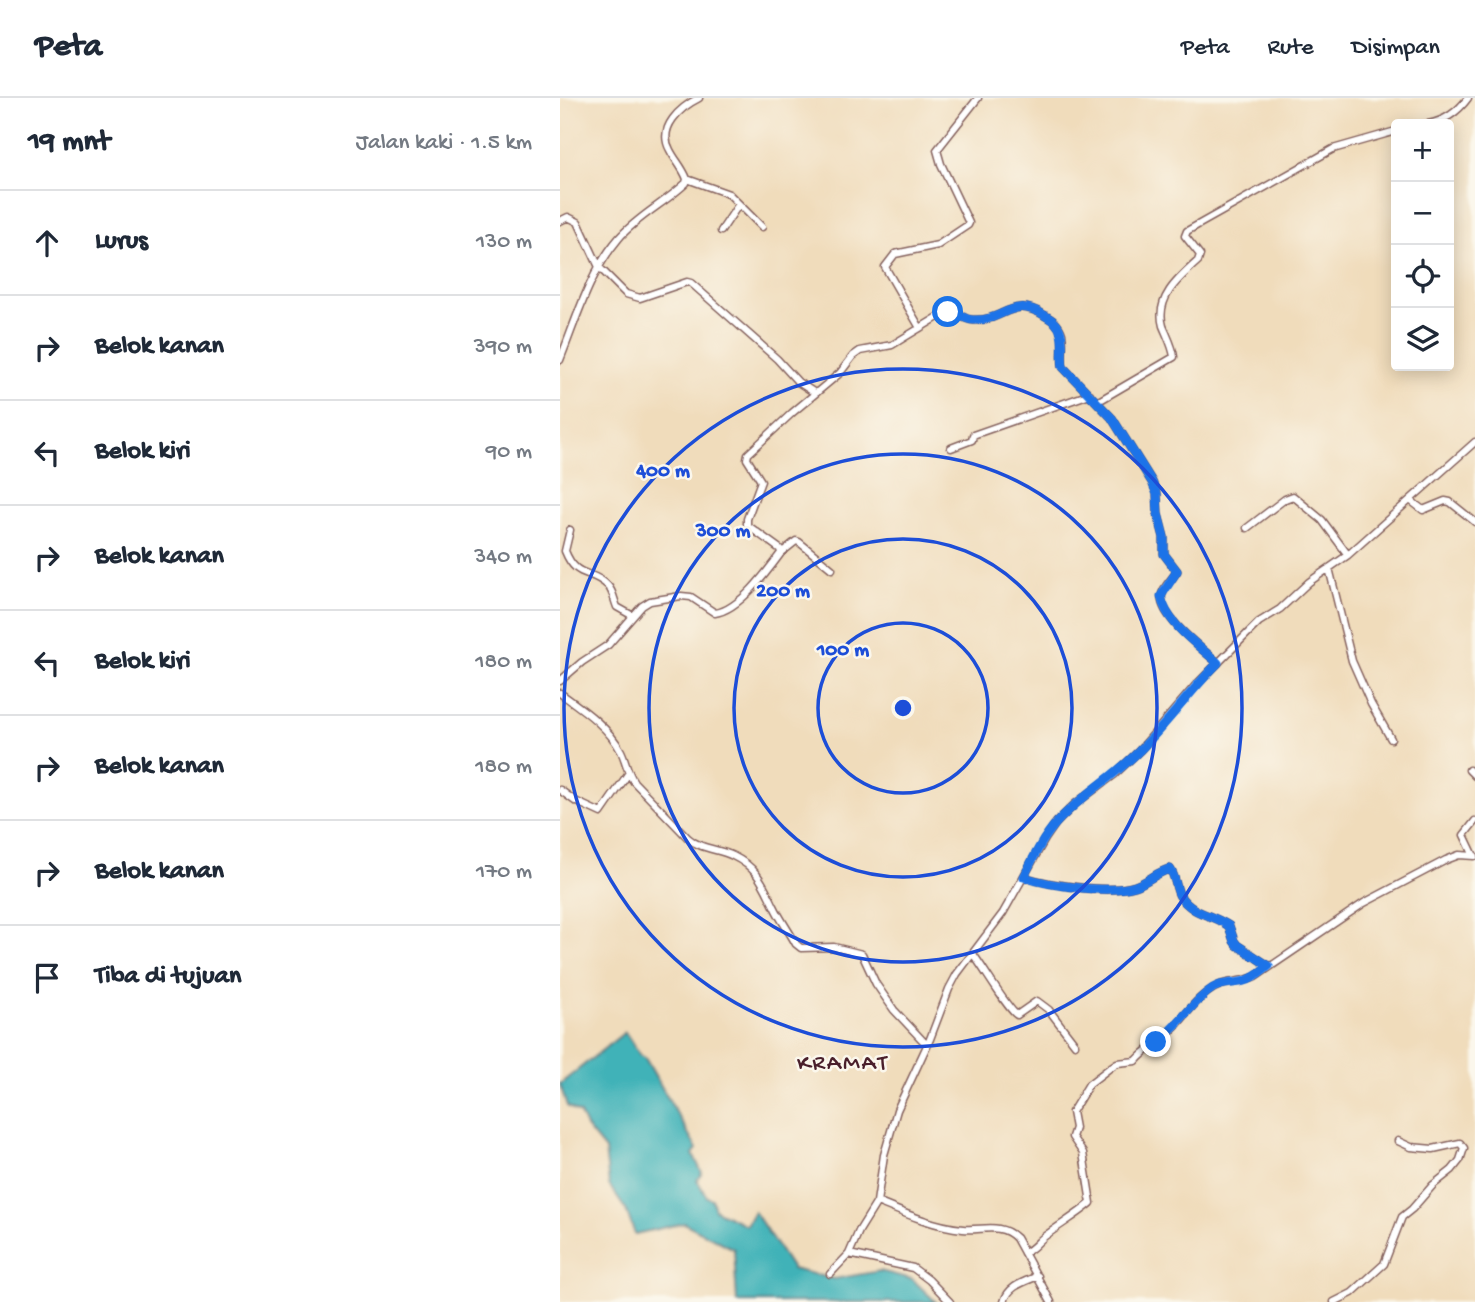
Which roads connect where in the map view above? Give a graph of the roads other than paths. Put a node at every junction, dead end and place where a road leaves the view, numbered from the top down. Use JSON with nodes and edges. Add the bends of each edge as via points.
{"nodes":[{"id":1,"x":699,"y":98,"type":"edge"},
{"id":2,"x":978,"y":98,"type":"edge"},
{"id":3,"x":1468,"y":98,"type":"edge"},
{"id":4,"x":1445,"y":119,"type":"edge"},
{"id":5,"x":1391,"y":132,"type":"edge"},
{"id":6,"x":687,"y":179,"type":"junction"},
{"id":7,"x":739,"y":204,"type":"junction"},
{"id":8,"x":560,"y":221,"type":"edge"},
{"id":9,"x":762,"y":227,"type":"dead end"},
{"id":10,"x":721,"y":231,"type":"dead end"},
{"id":11,"x":599,"y":267,"type":"junction"},
{"id":12,"x":920,"y":328,"type":"junction"},
{"id":13,"x":560,"y":360,"type":"edge"},
{"id":14,"x":815,"y":393,"type":"junction"},
{"id":15,"x":1090,"y":394,"type":"junction"},
{"id":16,"x":1097,"y":402,"type":"junction"},
{"id":17,"x":1475,"y":442,"type":"edge"},
{"id":18,"x":951,"y":448,"type":"dead end"},
{"id":19,"x":1410,"y":500,"type":"junction"},
{"id":20,"x":1475,"y":522,"type":"edge"},
{"id":21,"x":1247,"y":528,"type":"dead end"},
{"id":22,"x":570,"y":530,"type":"dead end"},
{"id":23,"x":781,"y":554,"type":"junction"},
{"id":24,"x":1348,"y":555,"type":"junction"},
{"id":25,"x":1329,"y":568,"type":"junction"},
{"id":26,"x":832,"y":569,"type":"dead end"},
{"id":27,"x":633,"y":616,"type":"junction"},
{"id":28,"x":1218,"y":663,"type":"junction"},
{"id":29,"x":560,"y":681,"type":"edge"},
{"id":30,"x":560,"y":693,"type":"edge"},
{"id":31,"x":1391,"y":739,"type":"dead end"},
{"id":32,"x":1469,"y":770,"type":"dead end"},
{"id":33,"x":628,"y":774,"type":"junction"},
{"id":34,"x":1475,"y":776,"type":"edge"},
{"id":35,"x":560,"y":790,"type":"edge"},
{"id":36,"x":1475,"y":821,"type":"edge"},
{"id":37,"x":1474,"y":856,"type":"edge"},
{"id":38,"x":1024,"y":877,"type":"junction"},
{"id":39,"x":973,"y":954,"type":"junction"},
{"id":40,"x":1269,"y":966,"type":"junction"},
{"id":41,"x":1076,"y":1044,"type":"dead end"},
{"id":42,"x":927,"y":1045,"type":"junction"},
{"id":43,"x":1398,"y":1141,"type":"dead end"},
{"id":44,"x":877,"y":1202,"type":"junction"},
{"id":45,"x":1024,"y":1253,"type":"junction"},
{"id":46,"x":849,"y":1254,"type":"junction"},
{"id":47,"x":830,"y":1275,"type":"dead end"},
{"id":48,"x":1038,"y":1276,"type":"junction"},
{"id":49,"x":950,"y":1302,"type":"edge"},
{"id":50,"x":1003,"y":1302,"type":"edge"},
{"id":51,"x":1051,"y":1302,"type":"edge"},
{"id":52,"x":1334,"y":1302,"type":"edge"}],
"edges":[{"from":1,"to":6,"type":"street","via":[[667,126],[667,145]]},
{"from":2,"to":12,"type":"street","via":[[937,150],[968,225],[938,244],[895,254],[885,267]]},
{"from":3,"to":4,"type":"street"},
{"from":5,"to":16,"type":"street","via":[[1333,149],[1187,231],[1185,236],[1199,258],[1168,292],[1161,307],[1174,357]]},
{"from":6,"to":7,"type":"street","via":[[726,192]]},
{"from":6,"to":11,"type":"street","via":[[620,237]]},
{"from":7,"to":9,"type":"street"},
{"from":7,"to":10,"type":"street"},
{"from":8,"to":11,"type":"street","via":[[568,217],[578,222]]},
{"from":11,"to":13,"type":"street"},
{"from":11,"to":14,"type":"street","via":[[634,298],[691,283],[797,382]]},
{"from":12,"to":14,"type":"street","via":[[892,345],[860,351]]},
{"from":12,"to":15,"type":"street","via":[[953,311],[972,320],[1032,307],[1054,320],[1062,337],[1063,367]]},
{"from":14,"to":23,"type":"street","via":[[748,454],[761,481],[747,525]]},
{"from":15,"to":16,"type":"street"},
{"from":15,"to":18,"type":"street","via":[[973,435],[972,440]]},
{"from":16,"to":28,"type":"street","via":[[1112,418],[1157,494],[1164,554],[1177,571],[1161,596],[1164,607],[1176,625]]},
{"from":17,"to":19,"type":"street"},
{"from":19,"to":20,"type":"street","via":[[1423,510],[1450,502]]},
{"from":19,"to":24,"type":"street"},
{"from":21,"to":24,"type":"street","via":[[1293,496],[1322,520]]},
{"from":22,"to":27,"type":"street","via":[[565,551],[573,566],[605,583],[617,607]]},
{"from":23,"to":26,"type":"street","via":[[796,541]]},
{"from":23,"to":27,"type":"street","via":[[766,575],[722,612],[681,596],[650,601]]},
{"from":24,"to":25,"type":"street"},
{"from":25,"to":28,"type":"street","via":[[1259,622]]},
{"from":25,"to":31,"type":"street","via":[[1352,661]]},
{"from":27,"to":29,"type":"street","via":[[608,645]]},
{"from":28,"to":38,"type":"street","via":[[1140,750],[1056,823]]},
{"from":30,"to":33,"type":"street","via":[[598,722],[622,753]]},
{"from":32,"to":34,"type":"street"},
{"from":33,"to":35,"type":"street","via":[[600,814]]},
{"from":33,"to":42,"type":"street","via":[[692,842],[735,857],[757,874],[801,948],[834,947],[862,954],[894,1010]]},
{"from":36,"to":37,"type":"street","via":[[1464,835]]},
{"from":37,"to":40,"type":"street","via":[[1446,860],[1364,902]]},
{"from":38,"to":39,"type":"street"},
{"from":38,"to":40,"type":"street","via":[[1063,886],[1123,887],[1170,869],[1185,902],[1199,914],[1229,926],[1237,945]]},
{"from":39,"to":41,"type":"street","via":[[1010,1011],[1017,1015],[1037,1001]]},
{"from":39,"to":42,"type":"street","via":[[949,989]]},
{"from":40,"to":45,"type":"street","via":[[1243,982],[1212,989],[1136,1061],[1117,1063],[1089,1084],[1072,1112],[1072,1137],[1083,1153],[1091,1203]]},
{"from":42,"to":44,"type":"street","via":[[897,1110]]},
{"from":43,"to":52,"type":"street","via":[[1433,1149],[1460,1143],[1464,1152],[1452,1170],[1402,1217],[1384,1264],[1352,1293]]},
{"from":44,"to":45,"type":"street","via":[[942,1225],[1009,1231]]},
{"from":44,"to":46,"type":"street"},
{"from":45,"to":48,"type":"street"},
{"from":46,"to":47,"type":"street"},
{"from":46,"to":49,"type":"street","via":[[920,1271]]},
{"from":48,"to":50,"type":"street","via":[[1013,1287]]},
{"from":48,"to":51,"type":"street"}]}
